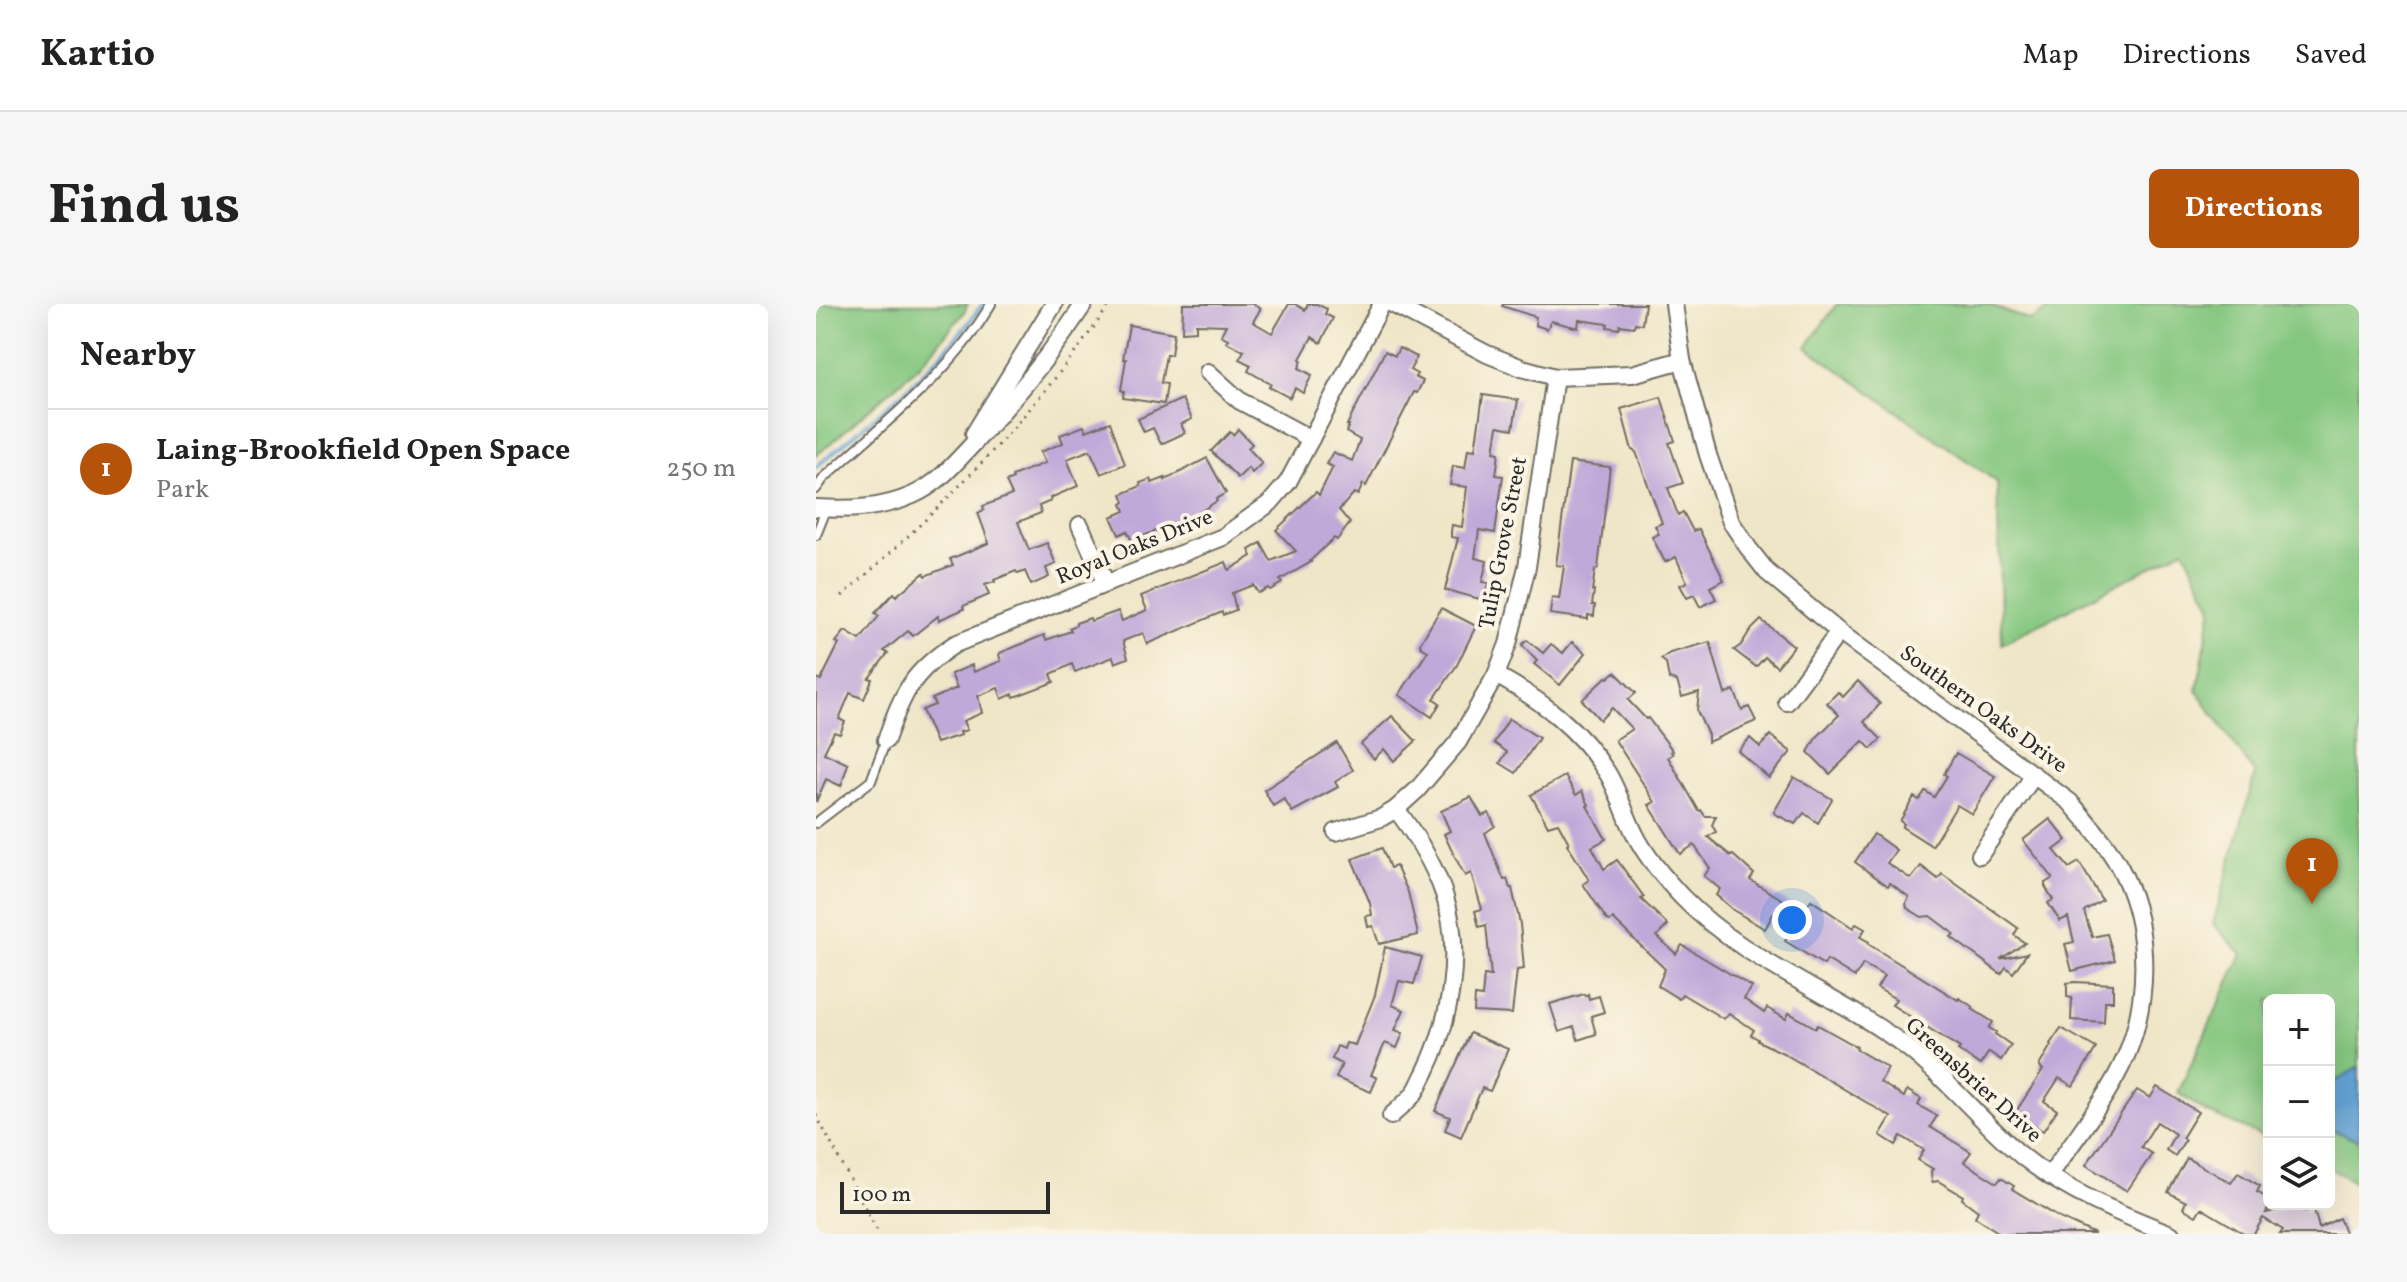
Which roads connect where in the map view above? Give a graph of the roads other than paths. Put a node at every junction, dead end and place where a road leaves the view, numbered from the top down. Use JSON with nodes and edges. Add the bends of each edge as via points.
{"nodes":[{"id":1,"x":991,"y":304,"type":"edge"},
{"id":2,"x":1054,"y":304,"type":"edge"},
{"id":3,"x":1084,"y":304,"type":"edge"},
{"id":4,"x":1382,"y":304,"type":"edge"},
{"id":5,"x":1392,"y":304,"type":"edge"},
{"id":6,"x":1674,"y":304,"type":"edge"},
{"id":7,"x":1682,"y":360,"type":"junction"},
{"id":8,"x":1208,"y":372,"type":"dead end"},
{"id":9,"x":1555,"y":377,"type":"junction"},
{"id":10,"x":1311,"y":439,"type":"junction"},
{"id":11,"x":959,"y":460,"type":"junction"},
{"id":12,"x":816,"y":489,"type":"edge"},
{"id":13,"x":821,"y":508,"type":"edge"},
{"id":14,"x":1080,"y":525,"type":"dead end"},
{"id":15,"x":816,"y":535,"type":"edge"},
{"id":16,"x":1106,"y":584,"type":"junction"},
{"id":17,"x":1839,"y":632,"type":"junction"},
{"id":18,"x":1496,"y":675,"type":"junction"},
{"id":19,"x":1787,"y":702,"type":"dead end"},
{"id":20,"x":886,"y":740,"type":"joint"},
{"id":21,"x":2034,"y":775,"type":"junction"},
{"id":22,"x":1396,"y":809,"type":"junction"},
{"id":23,"x":816,"y":823,"type":"edge"},
{"id":24,"x":1336,"y":832,"type":"dead end"},
{"id":25,"x":1980,"y":855,"type":"dead end"},
{"id":26,"x":1391,"y":1116,"type":"dead end"},
{"id":27,"x":2049,"y":1176,"type":"junction"},
{"id":28,"x":2171,"y":1234,"type":"edge"}],
"edges":[{"from":1,"to":12,"type":"lane","via":[[931,381]]},
{"from":2,"to":11,"type":"street"},
{"from":3,"to":11,"type":"street","via":[[1012,403]]},
{"from":4,"to":10,"type":"street","name":"Royal Oaks Drive"},
{"from":5,"to":9,"type":"street","via":[[1487,354]]},
{"from":6,"to":7,"type":"street","name":"Southern Oaks Drive"},
{"from":7,"to":9,"type":"street","via":[[1632,374]]},
{"from":7,"to":17,"type":"street","name":"Southern Oaks Drive","via":[[1731,522],[1767,572]]},
{"from":8,"to":10,"type":"street","via":[[1240,401]]},
{"from":9,"to":18,"type":"street","name":"Tulip Grove Street","via":[[1527,567]]},
{"from":10,"to":16,"type":"street","name":"Royal Oaks Drive","via":[[1288,482],[1247,522],[1223,537]]},
{"from":11,"to":13,"type":"street","via":[[915,495],[874,507]]},
{"from":13,"to":15,"type":"lane"},
{"from":14,"to":16,"type":"street"},
{"from":16,"to":20,"type":"street","name":"Royal Oaks Drive","via":[[955,644],[932,659],[899,702]]},
{"from":17,"to":19,"type":"street"},
{"from":17,"to":21,"type":"street","name":"Southern Oaks Drive"},
{"from":18,"to":22,"type":"street","name":"Tulip Grove Street","via":[[1458,742]]},
{"from":18,"to":27,"type":"street","name":"Greensbrier Drive","via":[[1532,695],[1589,746],[1610,777],[1638,841],[1705,919],[1908,1048],[2003,1140]]},
{"from":20,"to":23,"type":"lane","via":[[871,781]]},
{"from":21,"to":25,"type":"street"},
{"from":21,"to":27,"type":"street","name":"Southern Oaks Drive","via":[[2070,802],[2099,834],[2124,876],[2139,916],[2143,969],[2139,1013],[2126,1057]]},
{"from":22,"to":24,"type":"street","name":"Tulip Grove Street"},
{"from":22,"to":26,"type":"street","via":[[1417,837],[1444,895],[1453,965],[1448,1009],[1435,1052],[1414,1094]]},
{"from":27,"to":28,"type":"street","name":"Greensbrier Drive","via":[[2079,1195]]}]}
